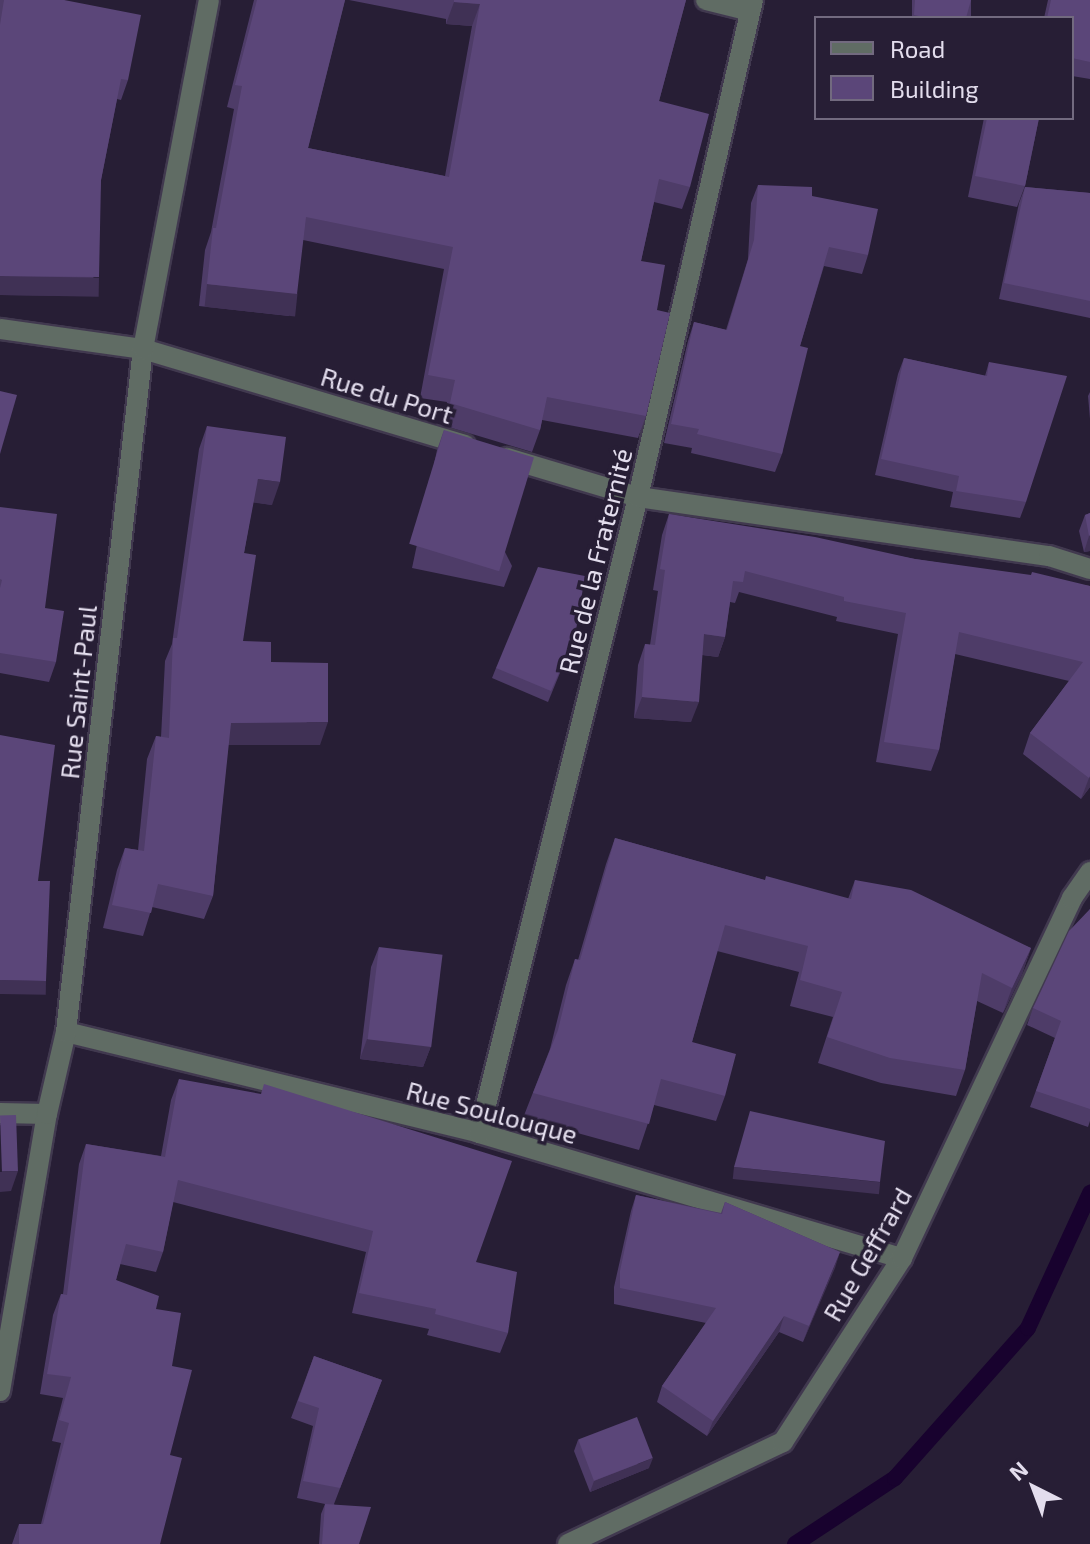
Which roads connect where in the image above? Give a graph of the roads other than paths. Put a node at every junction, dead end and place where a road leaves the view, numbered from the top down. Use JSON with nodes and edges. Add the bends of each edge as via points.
{"nodes":[{"id":1,"x":209,"y":0,"type":"edge"},
{"id":2,"x":706,"y":0,"type":"edge"},
{"id":3,"x":752,"y":6,"type":"edge"},
{"id":4,"x":0,"y":329,"type":"edge"},
{"id":5,"x":143,"y":349,"type":"junction"},
{"id":6,"x":638,"y":497,"type":"junction"},
{"id":7,"x":1090,"y":569,"type":"edge"},
{"id":8,"x":1090,"y":872,"type":"edge"},
{"id":9,"x":66,"y":1032,"type":"junction"},
{"id":10,"x":0,"y":1113,"type":"edge"},
{"id":11,"x":47,"y":1114,"type":"junction"},
{"id":12,"x":479,"y":1133,"type":"junction"},
{"id":13,"x":902,"y":1258,"type":"junction"},
{"id":14,"x":0,"y":1391,"type":"edge"},
{"id":15,"x":568,"y":1544,"type":"edge"}],
"edges":[{"from":1,"to":5,"type":"street","name":"Rue Saint-Paul"},
{"from":2,"to":3,"type":"street"},
{"from":3,"to":6,"type":"street","name":"Rue de la Fraternité"},
{"from":4,"to":5,"type":"street","name":"Rue du Port"},
{"from":5,"to":6,"type":"street","name":"Rue du Port"},
{"from":5,"to":9,"type":"street","name":"Rue Saint-Paul"},
{"from":6,"to":7,"type":"street","name":"Rue du Port","via":[[1049,556]]},
{"from":6,"to":12,"type":"street","name":"Rue de la Fraternité"},
{"from":8,"to":13,"type":"street","name":"Rue Geffrard","via":[[1072,898]]},
{"from":9,"to":11,"type":"street","name":"Rue Saint-Paul"},
{"from":9,"to":12,"type":"street","name":"Rue Soulouque"},
{"from":10,"to":11,"type":"street"},
{"from":11,"to":14,"type":"street","name":"Rue Saint-Paul"},
{"from":12,"to":13,"type":"street","name":"Rue Soulouque"},
{"from":13,"to":15,"type":"street","name":"Rue Geffrard","via":[[783,1442]]}]}
